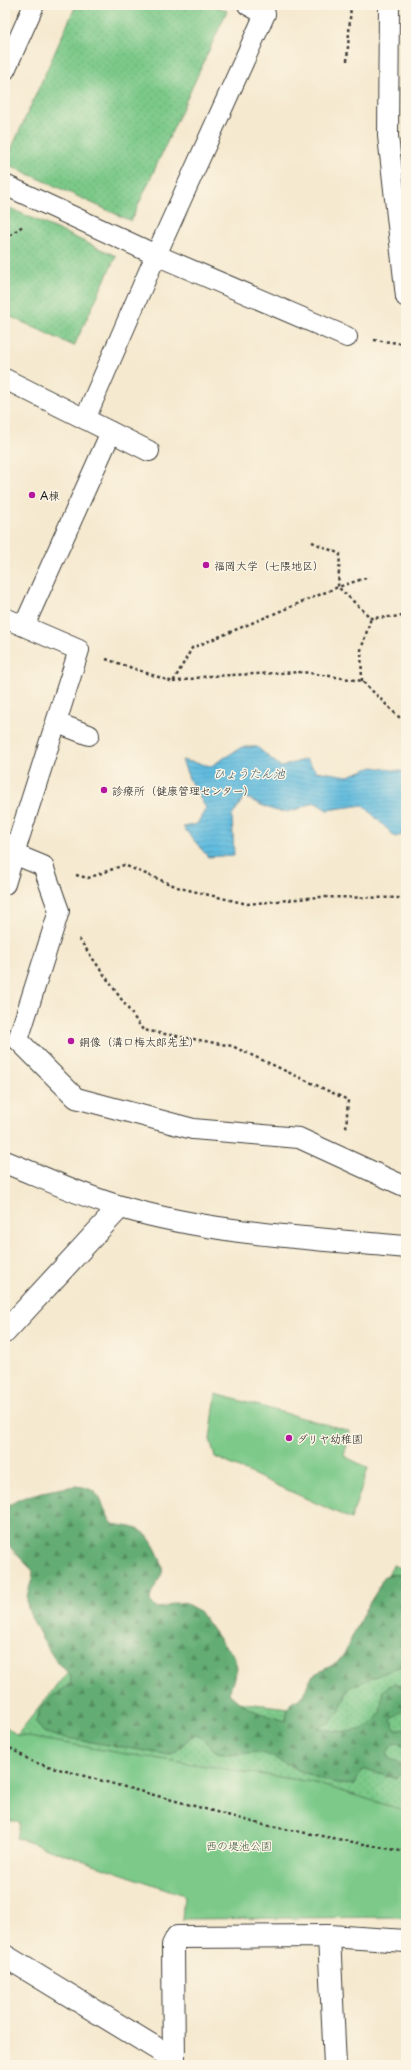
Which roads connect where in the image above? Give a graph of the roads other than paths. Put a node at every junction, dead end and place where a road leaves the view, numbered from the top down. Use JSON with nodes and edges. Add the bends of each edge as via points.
{"nodes":[{"id":1,"x":34,"y":5,"type":"edge"},
{"id":2,"x":248,"y":5,"type":"edge"},
{"id":3,"x":389,"y":5,"type":"edge"},
{"id":4,"x":5,"y":70,"type":"edge"},
{"id":5,"x":5,"y":185,"type":"edge"},
{"id":6,"x":156,"y":255,"type":"junction"},
{"id":7,"x":406,"y":297,"type":"edge"},
{"id":8,"x":347,"y":337,"type":"dead end"},
{"id":9,"x":5,"y":379,"type":"edge"},
{"id":10,"x":85,"y":419,"type":"junction"},
{"id":11,"x":111,"y":432,"type":"junction"},
{"id":12,"x":149,"y":451,"type":"dead end"},
{"id":13,"x":5,"y":618,"type":"edge"},
{"id":14,"x":24,"y":626,"type":"junction"},
{"id":15,"x":57,"y":723,"type":"junction"},
{"id":16,"x":89,"y":735,"type":"dead end"},
{"id":17,"x":14,"y":854,"type":"junction"},
{"id":18,"x":5,"y":884,"type":"edge"},
{"id":19,"x":11,"y":1037,"type":"edge"},
{"id":20,"x":5,"y":1162,"type":"edge"},
{"id":21,"x":406,"y":1187,"type":"edge"},
{"id":22,"x":120,"y":1207,"type":"junction"},
{"id":23,"x":406,"y":1247,"type":"edge"},
{"id":24,"x":5,"y":1332,"type":"edge"},
{"id":25,"x":329,"y":1936,"type":"junction"},
{"id":26,"x":406,"y":1940,"type":"edge"},
{"id":27,"x":5,"y":1956,"type":"edge"},
{"id":28,"x":174,"y":2062,"type":"edge"},
{"id":29,"x":335,"y":2065,"type":"edge"}],
"edges":[{"from":1,"to":4,"type":"lane"},
{"from":2,"to":6,"type":"lane","via":[[266,14]]},
{"from":3,"to":7,"type":"lane","via":[[388,136]]},
{"from":5,"to":6,"type":"lane"},
{"from":6,"to":8,"type":"lane"},
{"from":6,"to":10,"type":"lane"},
{"from":9,"to":10,"type":"lane"},
{"from":10,"to":11,"type":"lane"},
{"from":11,"to":12,"type":"lane"},
{"from":11,"to":14,"type":"lane"},
{"from":13,"to":14,"type":"lane"},
{"from":14,"to":15,"type":"lane","via":[[79,650]]},
{"from":15,"to":16,"type":"lane"},
{"from":15,"to":17,"type":"lane"},
{"from":17,"to":18,"type":"lane"},
{"from":17,"to":19,"type":"lane","via":[[43,866],[59,911]]},
{"from":19,"to":21,"type":"lane","via":[[76,1098],[193,1129],[299,1138]]},
{"from":20,"to":22,"type":"street"},
{"from":22,"to":23,"type":"street","via":[[180,1222]]},
{"from":22,"to":24,"type":"street"},
{"from":25,"to":26,"type":"street"},
{"from":25,"to":28,"type":"street","via":[[177,1937],[172,1945]]},
{"from":25,"to":29,"type":"street"},
{"from":27,"to":28,"type":"street"}]}
